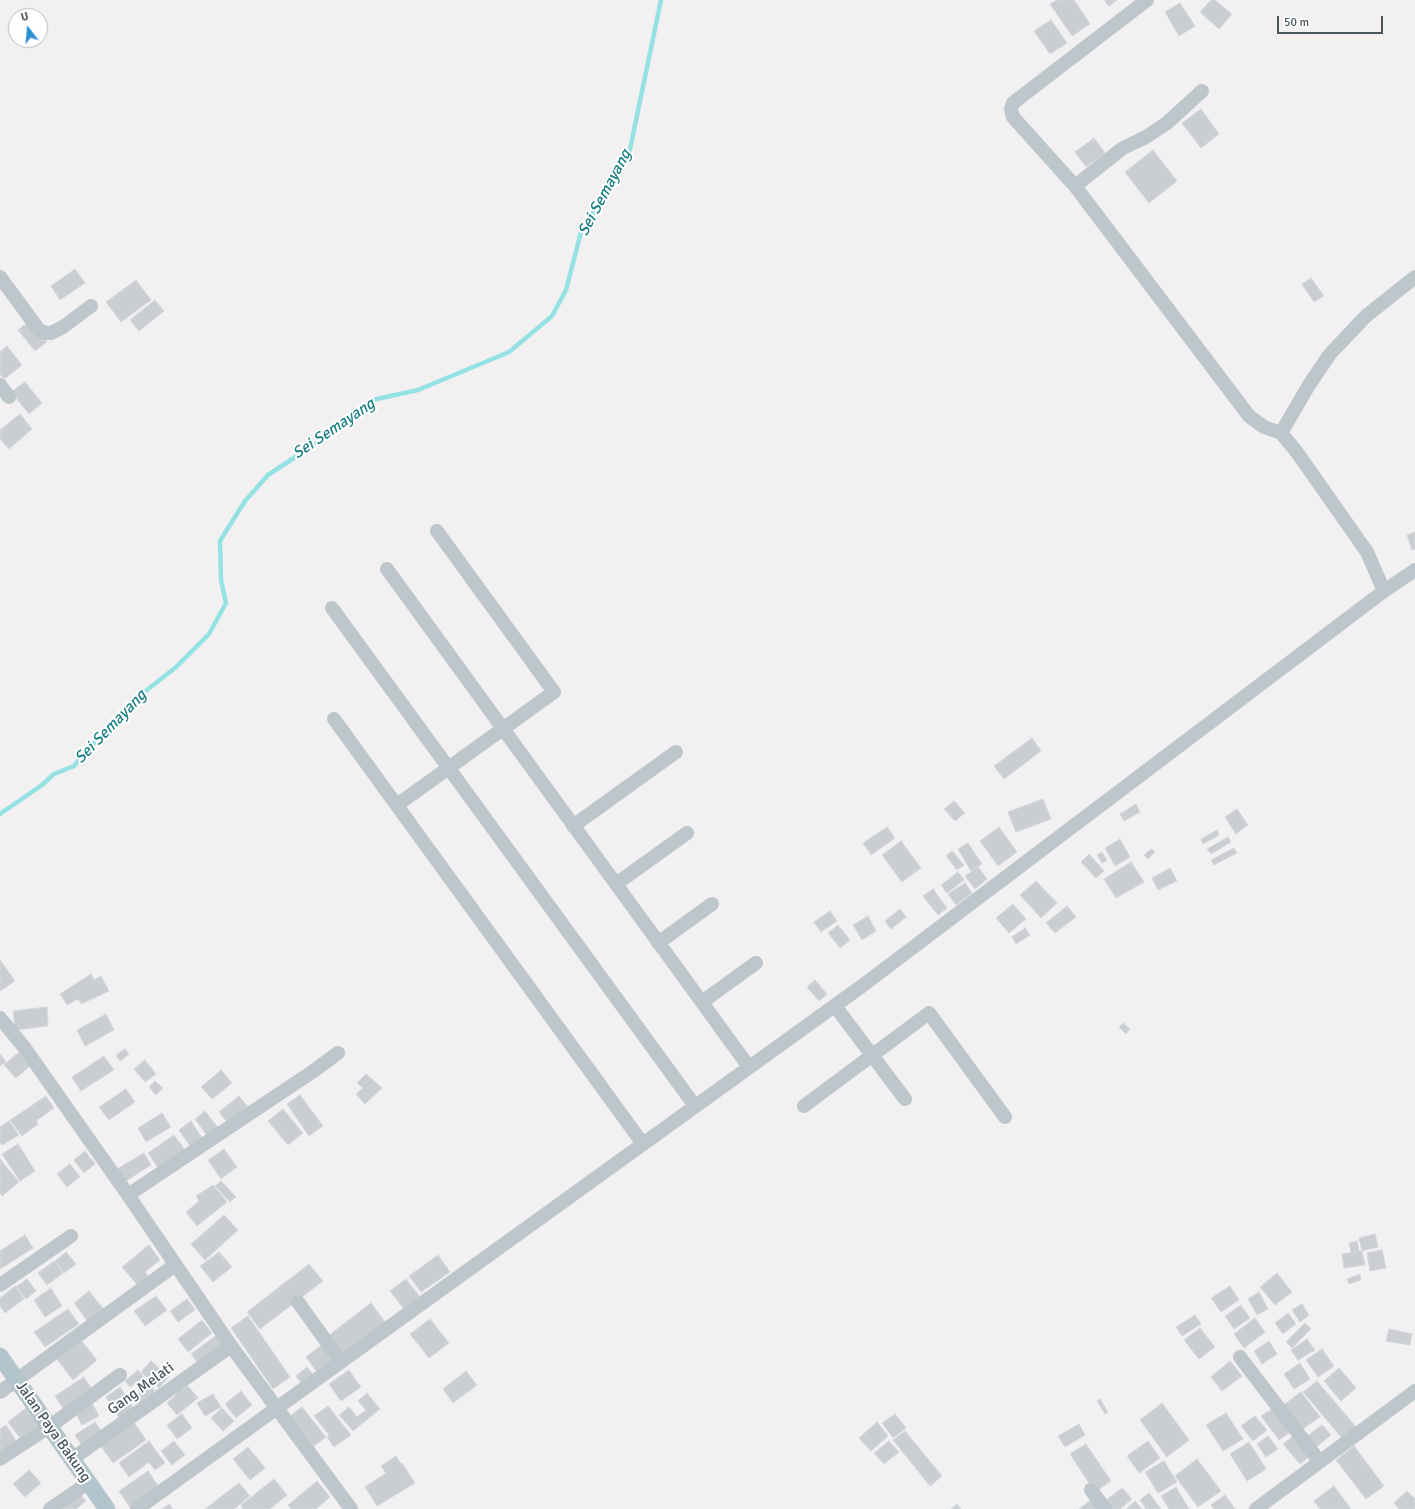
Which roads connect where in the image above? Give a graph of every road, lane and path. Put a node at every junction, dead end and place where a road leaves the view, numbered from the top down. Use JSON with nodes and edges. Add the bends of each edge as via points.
{"nodes":[{"id":1,"x":1147,"y":0,"type":"edge"},
{"id":2,"x":1202,"y":91,"type":"dead end"},
{"id":3,"x":1075,"y":186,"type":"junction"},
{"id":4,"x":0,"y":277,"type":"edge"},
{"id":5,"x":1415,"y":277,"type":"edge"},
{"id":6,"x":91,"y":306,"type":"dead end"},
{"id":7,"x":0,"y":385,"type":"edge"},
{"id":8,"x":9,"y":397,"type":"dead end"},
{"id":9,"x":1281,"y":433,"type":"junction"},
{"id":10,"x":437,"y":531,"type":"dead end"},
{"id":11,"x":387,"y":569,"type":"dead end"},
{"id":12,"x":1414,"y":571,"type":"edge"},
{"id":13,"x":1388,"y":588,"type":"junction"},
{"id":14,"x":332,"y":608,"type":"dead end"},
{"id":15,"x":334,"y":718,"type":"dead end"},
{"id":16,"x":503,"y":729,"type":"junction"},
{"id":17,"x":676,"y":752,"type":"dead end"},
{"id":18,"x":449,"y":768,"type":"junction"},
{"id":19,"x":397,"y":805,"type":"junction"},
{"id":20,"x":573,"y":826,"type":"junction"},
{"id":21,"x":688,"y":833,"type":"dead end"},
{"id":22,"x":616,"y":884,"type":"junction"},
{"id":23,"x":712,"y":904,"type":"dead end"},
{"id":24,"x":658,"y":943,"type":"junction"},
{"id":25,"x":756,"y":963,"type":"dead end"},
{"id":26,"x":702,"y":1002,"type":"junction"},
{"id":27,"x":835,"y":1006,"type":"junction"},
{"id":28,"x":0,"y":1018,"type":"edge"},
{"id":29,"x":338,"y":1053,"type":"dead end"},
{"id":30,"x":873,"y":1055,"type":"junction"},
{"id":31,"x":749,"y":1068,"type":"junction"},
{"id":32,"x":905,"y":1099,"type":"dead end"},
{"id":33,"x":695,"y":1106,"type":"junction"},
{"id":34,"x":804,"y":1106,"type":"dead end"},
{"id":35,"x":1005,"y":1117,"type":"dead end"},
{"id":36,"x":643,"y":1144,"type":"junction"},
{"id":37,"x":128,"y":1195,"type":"junction"},
{"id":38,"x":71,"y":1236,"type":"dead end"},
{"id":39,"x":175,"y":1265,"type":"junction"},
{"id":40,"x":0,"y":1285,"type":"edge"},
{"id":41,"x":298,"y":1302,"type":"dead end"},
{"id":42,"x":231,"y":1346,"type":"junction"},
{"id":43,"x":0,"y":1356,"type":"edge"},
{"id":44,"x":1240,"y":1357,"type":"dead end"},
{"id":45,"x":341,"y":1362,"type":"junction"},
{"id":46,"x":120,"y":1376,"type":"dead end"},
{"id":47,"x":17,"y":1381,"type":"junction"},
{"id":48,"x":0,"y":1392,"type":"edge"},
{"id":49,"x":1413,"y":1392,"type":"edge"},
{"id":50,"x":276,"y":1409,"type":"junction"},
{"id":51,"x":49,"y":1426,"type":"junction"},
{"id":52,"x":0,"y":1459,"type":"edge"},
{"id":53,"x":72,"y":1459,"type":"junction"},
{"id":54,"x":1320,"y":1462,"type":"junction"},
{"id":55,"x":88,"y":1483,"type":"junction"},
{"id":56,"x":1091,"y":1490,"type":"dead end"},
{"id":57,"x":346,"y":1507,"type":"edge"},
{"id":58,"x":50,"y":1509,"type":"edge"},
{"id":59,"x":106,"y":1509,"type":"edge"},
{"id":60,"x":137,"y":1509,"type":"edge"},
{"id":61,"x":1106,"y":1509,"type":"edge"},
{"id":62,"x":1256,"y":1509,"type":"edge"}],
"edges":[{"from":1,"to":3,"type":"street","via":[[1014,103],[1011,110],[1013,117]]},
{"from":2,"to":3,"type":"street","via":[[1167,123],[1123,148]]},
{"from":3,"to":9,"type":"street","via":[[1249,416],[1264,427]]},
{"from":4,"to":6,"type":"street","via":[[39,330],[46,333],[63,327]]},
{"from":5,"to":9,"type":"street","via":[[1366,316],[1330,354]]},
{"from":7,"to":8,"type":"street"},
{"from":9,"to":13,"type":"street","via":[[1367,552]]},
{"from":10,"to":16,"type":"street","via":[[554,692]]},
{"from":11,"to":16,"type":"street"},
{"from":12,"to":13,"type":"street"},
{"from":13,"to":27,"type":"street"},
{"from":14,"to":18,"type":"street"},
{"from":15,"to":19,"type":"street"},
{"from":16,"to":18,"type":"street"},
{"from":16,"to":20,"type":"street"},
{"from":17,"to":20,"type":"street"},
{"from":18,"to":19,"type":"street"},
{"from":18,"to":33,"type":"street"},
{"from":19,"to":36,"type":"street"},
{"from":20,"to":22,"type":"street"},
{"from":21,"to":22,"type":"street"},
{"from":22,"to":24,"type":"street"},
{"from":23,"to":24,"type":"street"},
{"from":24,"to":26,"type":"street"},
{"from":25,"to":26,"type":"street"},
{"from":26,"to":31,"type":"street"},
{"from":27,"to":30,"type":"street"},
{"from":27,"to":31,"type":"street"},
{"from":28,"to":37,"type":"street","via":[[24,1047]]},
{"from":29,"to":37,"type":"street"},
{"from":30,"to":32,"type":"street"},
{"from":30,"to":34,"type":"street"},
{"from":30,"to":35,"type":"street","via":[[929,1013]]},
{"from":31,"to":33,"type":"street"},
{"from":33,"to":36,"type":"street"},
{"from":36,"to":45,"type":"street"},
{"from":37,"to":39,"type":"street"},
{"from":38,"to":40,"type":"street"},
{"from":39,"to":42,"type":"street"},
{"from":39,"to":47,"type":"street"},
{"from":41,"to":45,"type":"street"},
{"from":42,"to":50,"type":"street"},
{"from":42,"to":53,"type":"street","name":"Gang Melati"},
{"from":43,"to":47,"type":"main road","name":"Jalan Paya Bakung"},
{"from":44,"to":54,"type":"street"},
{"from":45,"to":50,"type":"street"},
{"from":46,"to":51,"type":"street"},
{"from":47,"to":48,"type":"street"},
{"from":47,"to":51,"type":"main road","name":"Jalan Paya Bakung"},
{"from":49,"to":54,"type":"street"},
{"from":50,"to":57,"type":"street"},
{"from":50,"to":60,"type":"street"},
{"from":51,"to":52,"type":"street"},
{"from":51,"to":53,"type":"main road","name":"Jalan Paya Bakung"},
{"from":53,"to":55,"type":"main road","name":"Jalan Paya Bakung"},
{"from":54,"to":62,"type":"street"},
{"from":55,"to":58,"type":"street"},
{"from":55,"to":59,"type":"main road","name":"Jalan Paya Bakung"},
{"from":56,"to":61,"type":"street"}]}
